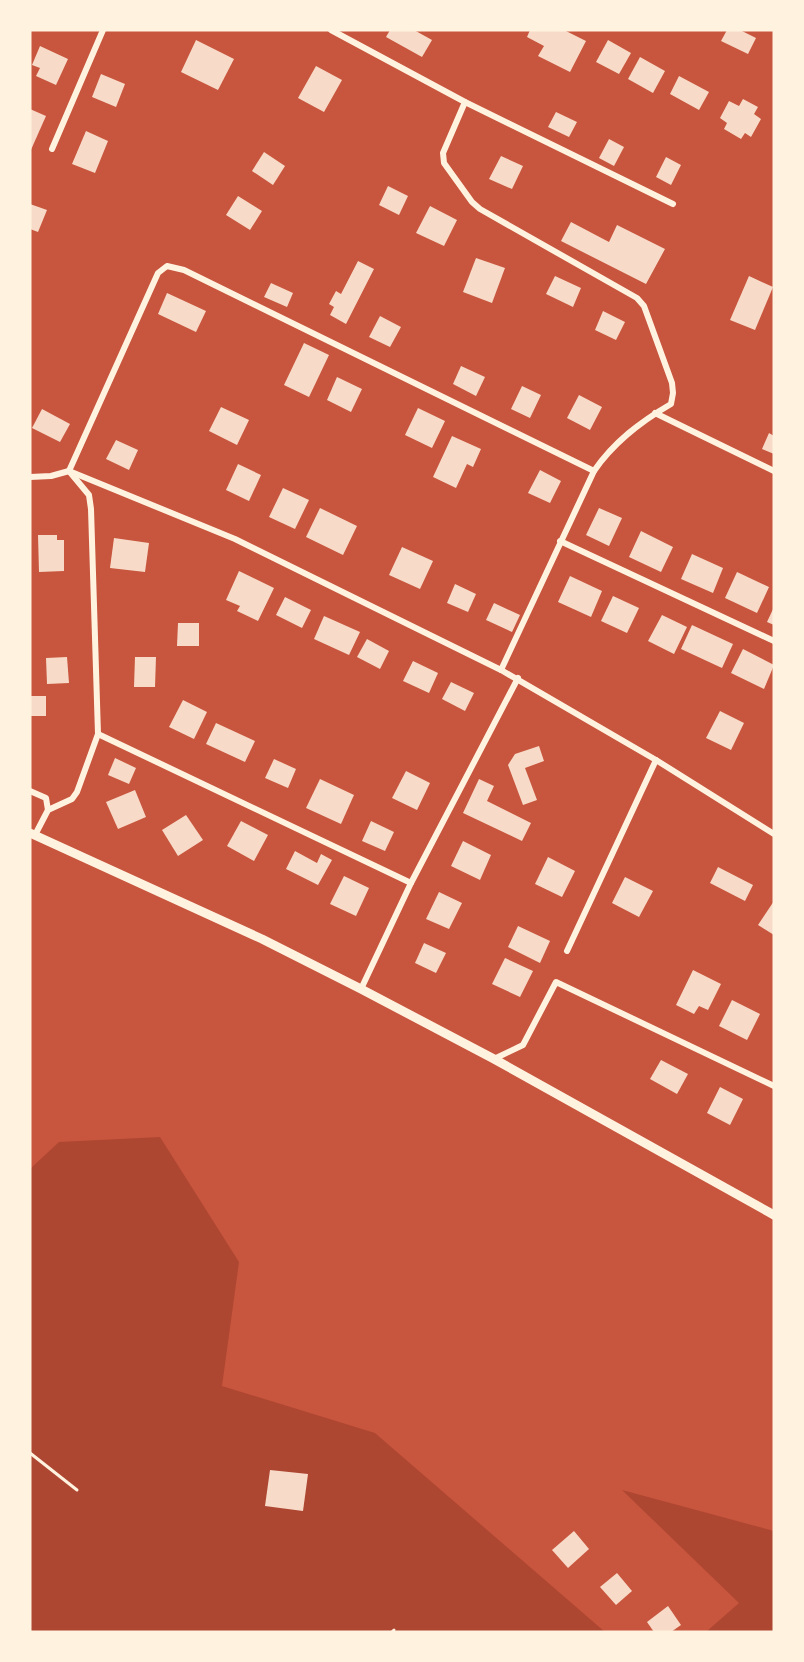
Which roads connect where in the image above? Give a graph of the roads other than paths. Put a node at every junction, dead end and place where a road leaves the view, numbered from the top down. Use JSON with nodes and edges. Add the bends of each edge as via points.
{"nodes":[{"id":1,"x":103,"y":30,"type":"edge"},
{"id":2,"x":332,"y":30,"type":"edge"},
{"id":3,"x":465,"y":102,"type":"junction"},
{"id":4,"x":52,"y":149,"type":"dead end"},
{"id":5,"x":673,"y":204,"type":"dead end"},
{"id":6,"x":655,"y":413,"type":"junction"},
{"id":7,"x":69,"y":471,"type":"junction"},
{"id":8,"x":594,"y":471,"type":"junction"},
{"id":9,"x":774,"y":471,"type":"edge"},
{"id":10,"x":30,"y":477,"type":"edge"},
{"id":11,"x":560,"y":541,"type":"junction"},
{"id":12,"x":774,"y":642,"type":"edge"},
{"id":13,"x":501,"y":670,"type":"junction"},
{"id":14,"x":518,"y":678,"type":"junction"},
{"id":15,"x":98,"y":734,"type":"junction"},
{"id":16,"x":656,"y":760,"type":"junction"},
{"id":17,"x":30,"y":790,"type":"edge"},
{"id":18,"x":48,"y":810,"type":"junction"},
{"id":19,"x":33,"y":834,"type":"edge"},
{"id":20,"x":774,"y":834,"type":"edge"},
{"id":21,"x":411,"y":883,"type":"junction"},
{"id":22,"x":567,"y":951,"type":"dead end"},
{"id":23,"x":361,"y":989,"type":"junction"},
{"id":24,"x":494,"y":1059,"type":"junction"},
{"id":25,"x":774,"y":1086,"type":"edge"},
{"id":26,"x":774,"y":1215,"type":"edge"},
{"id":27,"x":30,"y":1453,"type":"edge"},
{"id":28,"x":77,"y":1490,"type":"dead end"}],
"edges":[{"from":1,"to":4,"type":"street"},
{"from":2,"to":3,"type":"street"},
{"from":3,"to":5,"type":"street"},
{"from":3,"to":6,"type":"street","via":[[443,153],[444,163],[480,209],[644,306],[672,383],[671,404]]},
{"from":6,"to":8,"type":"street","via":[[631,430]]},
{"from":6,"to":9,"type":"street"},
{"from":7,"to":8,"type":"street","via":[[158,273],[167,266],[184,270]]},
{"from":7,"to":10,"type":"street"},
{"from":7,"to":13,"type":"street","via":[[235,539]]},
{"from":7,"to":15,"type":"street","via":[[89,495],[91,509]]},
{"from":8,"to":11,"type":"street"},
{"from":11,"to":12,"type":"street"},
{"from":11,"to":13,"type":"street"},
{"from":13,"to":14,"type":"street"},
{"from":14,"to":16,"type":"street"},
{"from":14,"to":21,"type":"street"},
{"from":15,"to":18,"type":"street","via":[[77,792],[72,799]]},
{"from":15,"to":21,"type":"street"},
{"from":16,"to":20,"type":"street"},
{"from":16,"to":22,"type":"street"},
{"from":17,"to":18,"type":"street","via":[[46,798]]},
{"from":18,"to":19,"type":"street"},
{"from":19,"to":23,"type":"main road"},
{"from":21,"to":23,"type":"street"},
{"from":23,"to":24,"type":"main road"},
{"from":24,"to":25,"type":"street","via":[[523,1045],[555,982]]},
{"from":24,"to":26,"type":"main road"},
{"from":27,"to":28,"type":"lane"}]}
